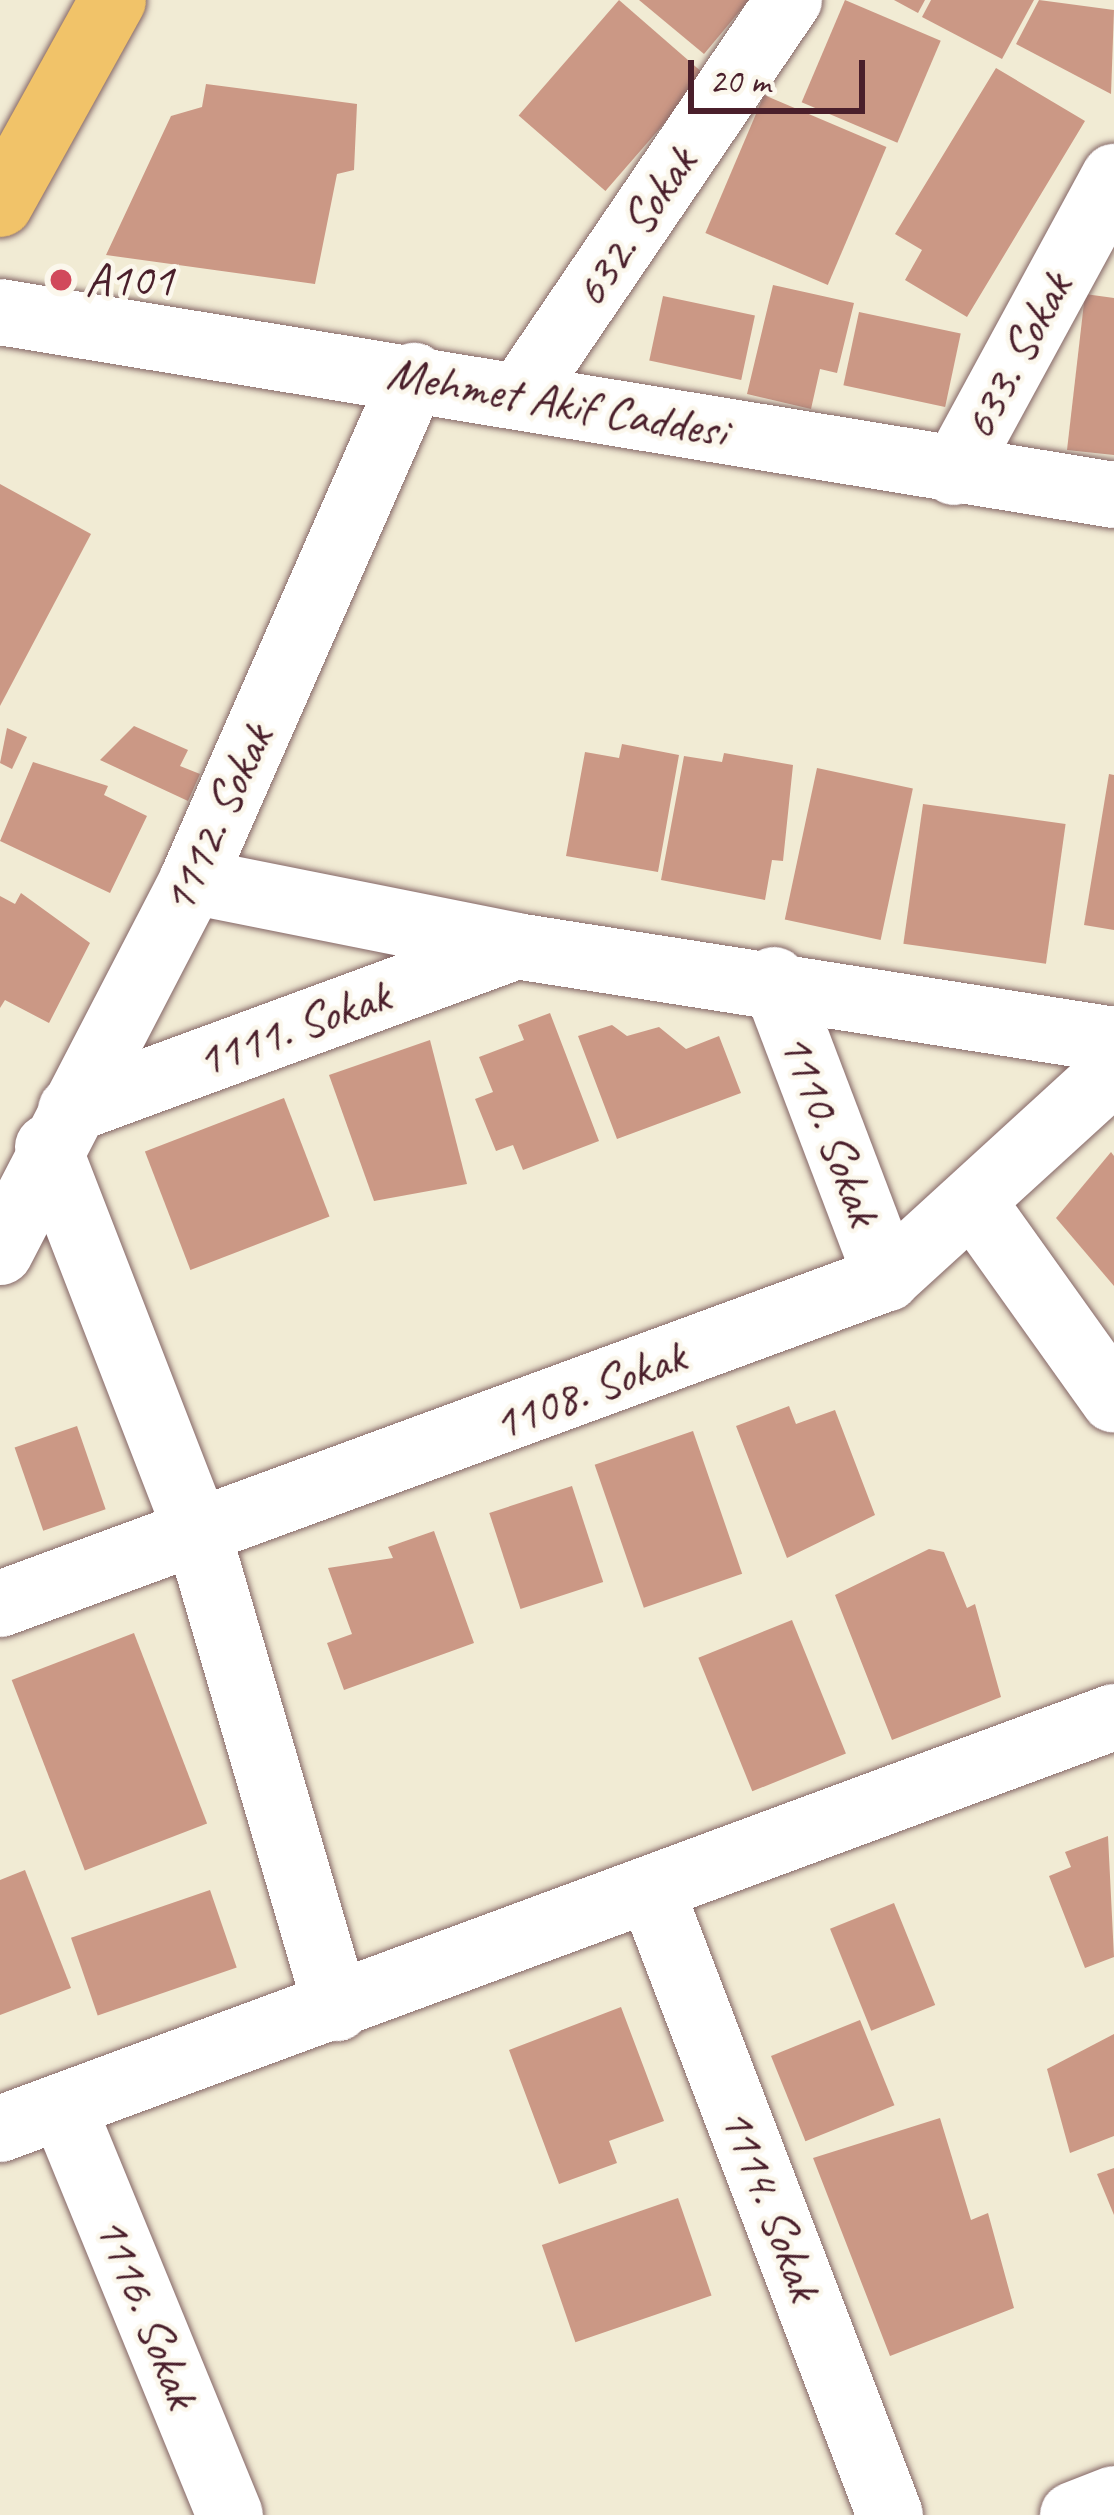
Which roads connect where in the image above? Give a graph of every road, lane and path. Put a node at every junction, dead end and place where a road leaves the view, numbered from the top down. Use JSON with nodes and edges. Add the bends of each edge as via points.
{"nodes":[{"id":1,"x":73,"y":0,"type":"edge"},
{"id":2,"x":112,"y":0,"type":"edge"},
{"id":3,"x":789,"y":0,"type":"edge"},
{"id":4,"x":0,"y":130,"type":"edge"},
{"id":5,"x":1114,"y":177,"type":"edge"},
{"id":6,"x":0,"y":204,"type":"edge"},
{"id":7,"x":0,"y":312,"type":"edge"},
{"id":8,"x":414,"y":376,"type":"junction"},
{"id":9,"x":521,"y":394,"type":"junction"},
{"id":10,"x":954,"y":472,"type":"junction"},
{"id":11,"x":1114,"y":495,"type":"edge"},
{"id":12,"x":192,"y":880,"type":"junction"},
{"id":13,"x":516,"y":946,"type":"junction"},
{"id":14,"x":774,"y":980,"type":"junction"},
{"id":15,"x":1114,"y":1040,"type":"edge"},
{"id":16,"x":1114,"y":1071,"type":"edge"},
{"id":17,"x":60,"y":1129,"type":"junction"},
{"id":18,"x":975,"y":1205,"type":"junction"},
{"id":19,"x":0,"y":1252,"type":"edge"},
{"id":20,"x":887,"y":1278,"type":"junction"},
{"id":21,"x":1114,"y":1400,"type":"edge"},
{"id":22,"x":199,"y":1537,"type":"junction"},
{"id":23,"x":0,"y":1604,"type":"edge"},
{"id":24,"x":1114,"y":1717,"type":"edge"},
{"id":25,"x":652,"y":1893,"type":"junction"},
{"id":26,"x":337,"y":2008,"type":"junction"},
{"id":27,"x":63,"y":2108,"type":"junction"},
{"id":28,"x":0,"y":2129,"type":"edge"},
{"id":29,"x":1114,"y":2499,"type":"edge"},
{"id":30,"x":230,"y":2515,"type":"edge"},
{"id":31,"x":890,"y":2515,"type":"edge"},
{"id":32,"x":1073,"y":2515,"type":"edge"}],
"edges":[{"from":1,"to":4,"type":"main road"},
{"from":2,"to":6,"type":"main road"},
{"from":3,"to":9,"type":"street","name":"632. Sokak"},
{"from":5,"to":10,"type":"street","name":"633. Sokak"},
{"from":7,"to":8,"type":"street","name":"Mehmet Akif Caddesi"},
{"from":8,"to":9,"type":"street","name":"Mehmet Akif Caddesi"},
{"from":8,"to":12,"type":"street","name":"1112. Sokak"},
{"from":9,"to":10,"type":"street","name":"Mehmet Akif Caddesi"},
{"from":10,"to":11,"type":"street","name":"Mehmet Akif Caddesi"},
{"from":12,"to":13,"type":"street"},
{"from":12,"to":17,"type":"street","name":"1112. Sokak"},
{"from":13,"to":14,"type":"street"},
{"from":13,"to":17,"type":"street","name":"1111. Sokak"},
{"from":14,"to":15,"type":"street"},
{"from":14,"to":20,"type":"street","name":"1110. Sokak"},
{"from":16,"to":18,"type":"street","name":"1108. Sokak"},
{"from":17,"to":19,"type":"street","name":"1112. Sokak"},
{"from":17,"to":22,"type":"street"},
{"from":18,"to":20,"type":"street","name":"1108. Sokak"},
{"from":18,"to":21,"type":"street"},
{"from":20,"to":22,"type":"street","name":"1108. Sokak"},
{"from":22,"to":23,"type":"street","name":"1108. Sokak"},
{"from":22,"to":26,"type":"street"},
{"from":24,"to":25,"type":"street"},
{"from":25,"to":26,"type":"street"},
{"from":25,"to":31,"type":"street","name":"1114. Sokak"},
{"from":26,"to":27,"type":"street"},
{"from":27,"to":28,"type":"street"},
{"from":27,"to":30,"type":"street","name":"1116. Sokak"},
{"from":29,"to":32,"type":"street"}]}
